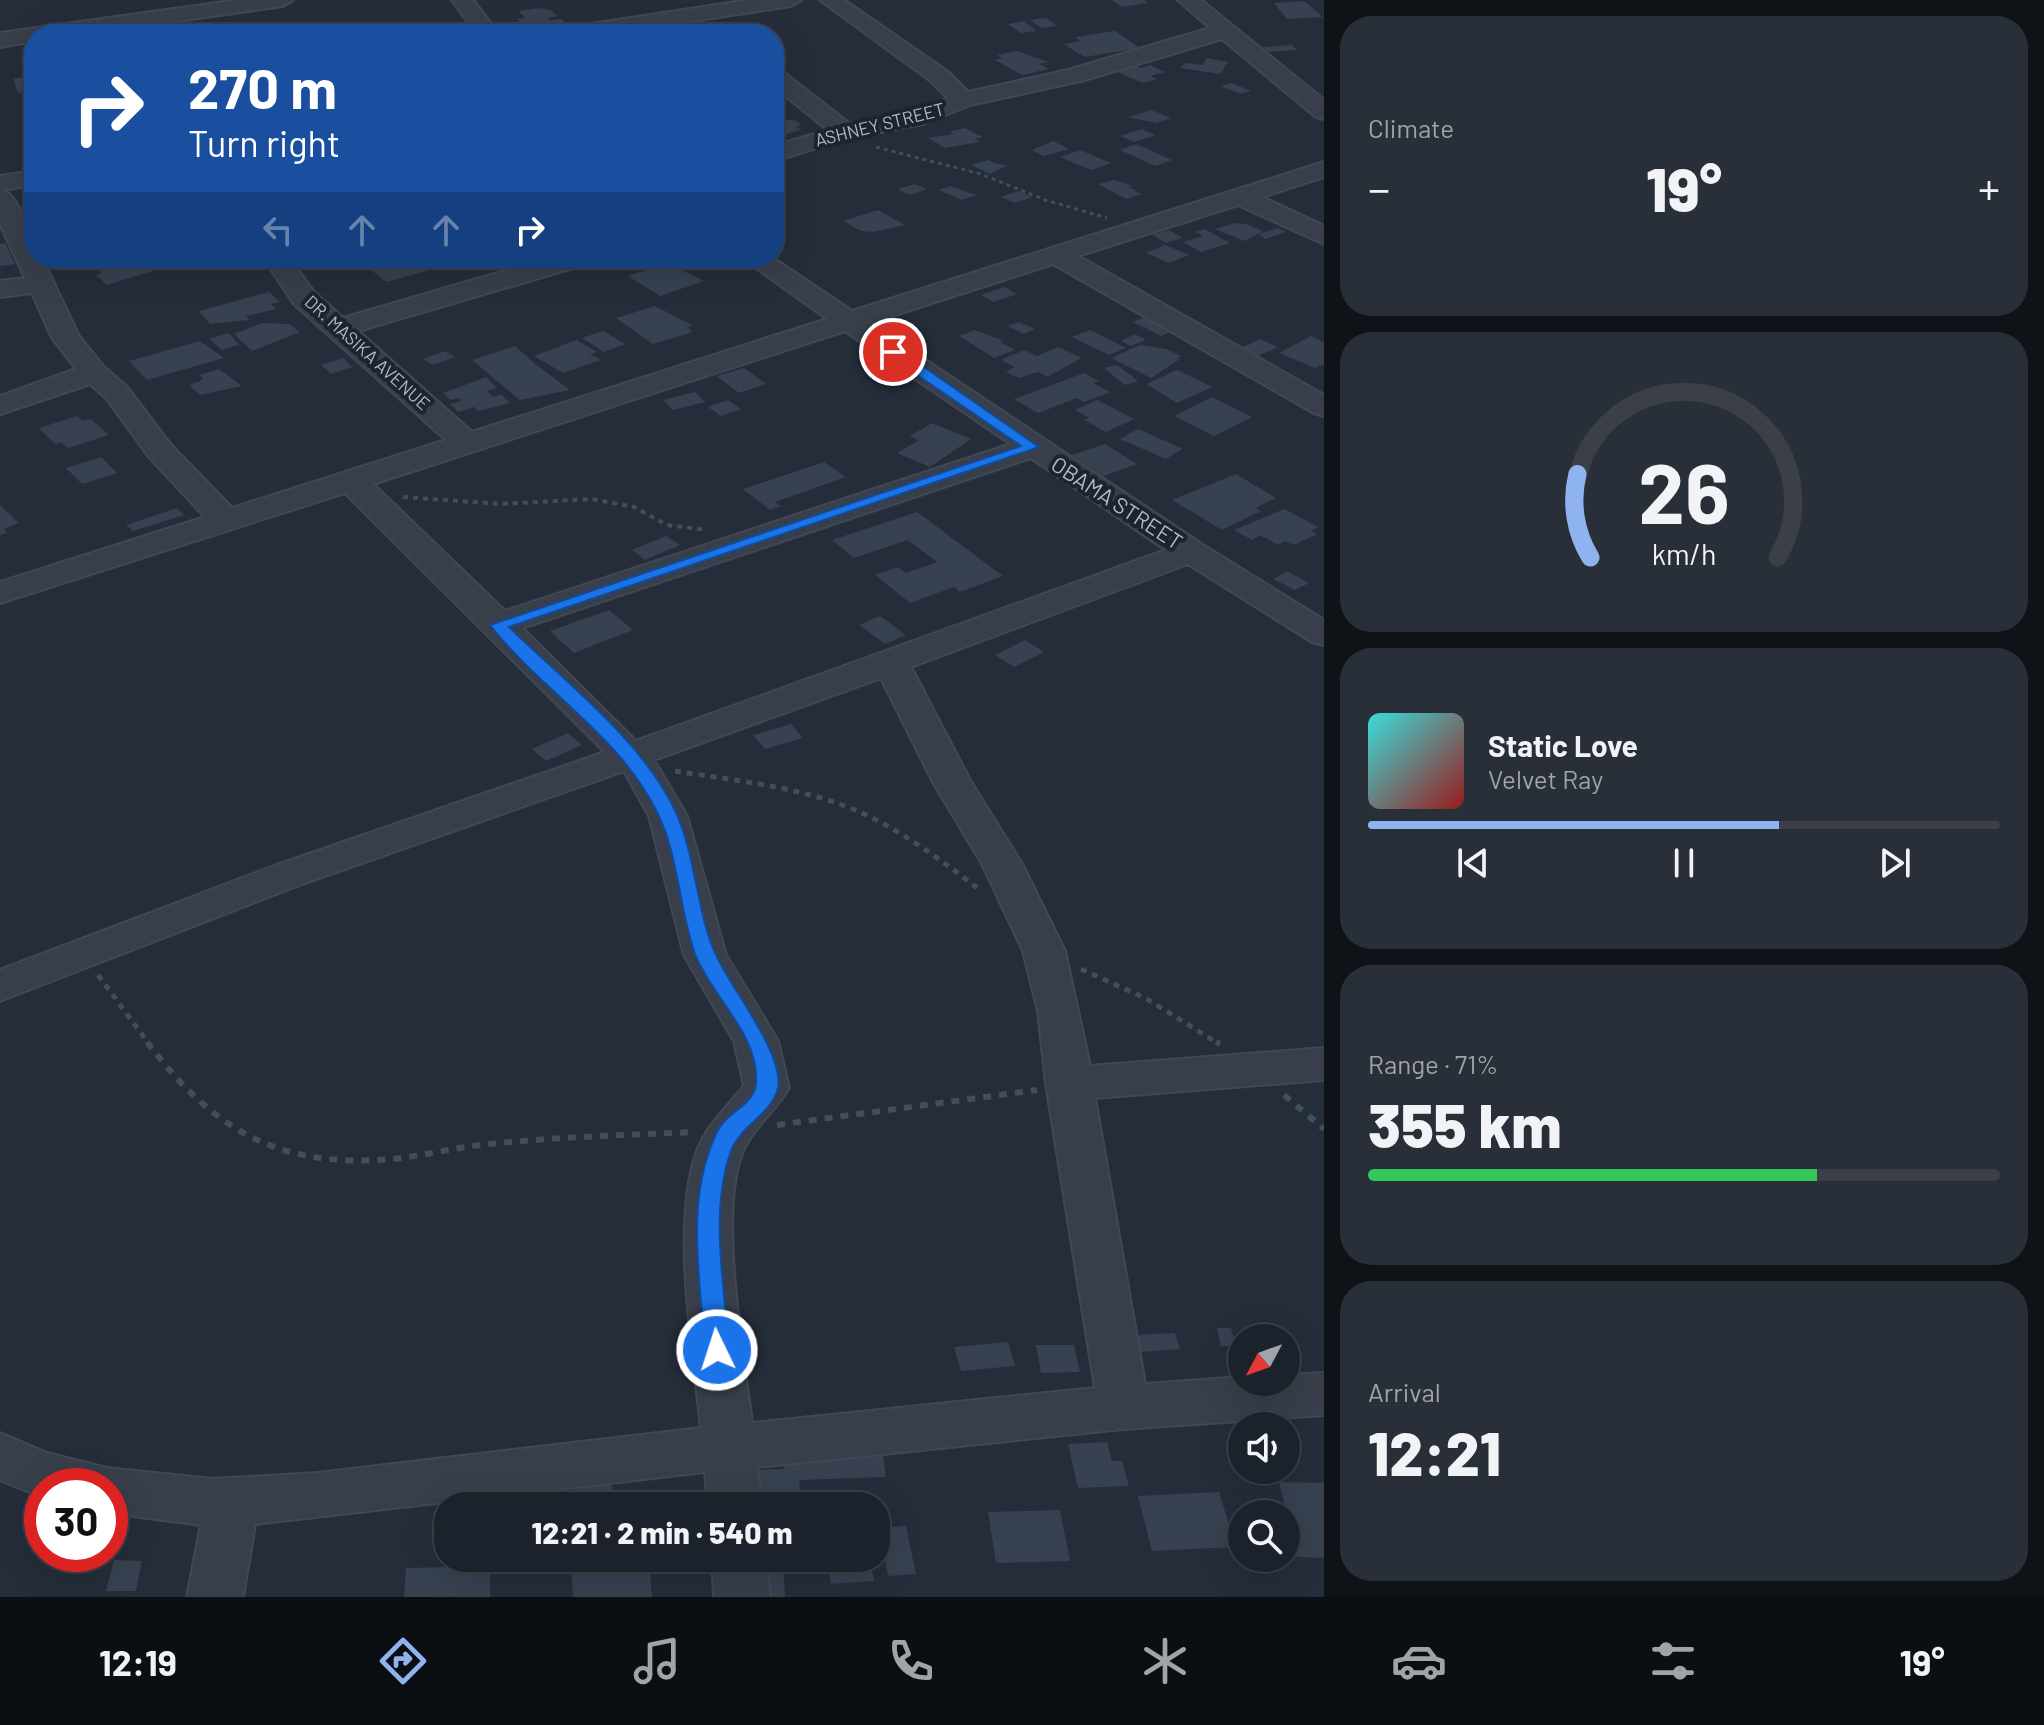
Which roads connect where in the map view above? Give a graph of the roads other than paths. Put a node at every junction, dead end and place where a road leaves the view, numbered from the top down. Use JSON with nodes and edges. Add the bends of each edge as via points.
{"nodes":[{"id":1,"x":283,"y":0,"type":"edge"},
{"id":2,"x":462,"y":0,"type":"edge"},
{"id":3,"x":791,"y":0,"type":"edge"},
{"id":4,"x":830,"y":0,"type":"edge"},
{"id":5,"x":1188,"y":0,"type":"edge"},
{"id":6,"x":67,"y":2,"type":"dead end"},
{"id":7,"x":696,"y":16,"type":"junction"},
{"id":8,"x":73,"y":24,"type":"edge"},
{"id":9,"x":155,"y":24,"type":"edge"},
{"id":10,"x":480,"y":24,"type":"edge"},
{"id":11,"x":637,"y":24,"type":"edge"},
{"id":12,"x":707,"y":24,"type":"edge"},
{"id":13,"x":1224,"y":31,"type":"junction"},
{"id":14,"x":24,"y":36,"type":"edge"},
{"id":15,"x":0,"y":40,"type":"edge"},
{"id":16,"x":784,"y":85,"type":"edge"},
{"id":17,"x":963,"y":100,"type":"junction"},
{"id":18,"x":1324,"y":112,"type":"edge"},
{"id":19,"x":839,"y":134,"type":"junction"},
{"id":20,"x":784,"y":151,"type":"edge"},
{"id":21,"x":1324,"y":169,"type":"edge"},
{"id":22,"x":24,"y":179,"type":"edge"},
{"id":23,"x":0,"y":183,"type":"edge"},
{"id":24,"x":1240,"y":196,"type":"junction"},
{"id":25,"x":0,"y":197,"type":"edge"},
{"id":26,"x":1324,"y":236,"type":"edge"},
{"id":27,"x":24,"y":247,"type":"edge"},
{"id":28,"x":1054,"y":254,"type":"junction"},
{"id":29,"x":34,"y":268,"type":"edge"},
{"id":30,"x":283,"y":268,"type":"edge"},
{"id":31,"x":544,"y":268,"type":"edge"},
{"id":32,"x":770,"y":268,"type":"edge"},
{"id":33,"x":42,"y":284,"type":"junction"},
{"id":34,"x":0,"y":289,"type":"edge"},
{"id":35,"x":846,"y":320,"type":"junction"},
{"id":36,"x":337,"y":328,"type":"junction"},
{"id":37,"x":93,"y":372,"type":"junction"},
{"id":38,"x":0,"y":405,"type":"edge"},
{"id":39,"x":1324,"y":407,"type":"edge"},
{"id":40,"x":466,"y":442,"type":"junction"},
{"id":41,"x":1032,"y":447,"type":"junction"},
{"id":42,"x":361,"y":490,"type":"junction"},
{"id":43,"x":224,"y":519,"type":"junction"},
{"id":44,"x":1191,"y":552,"type":"junction"},
{"id":45,"x":0,"y":593,"type":"edge"},
{"id":46,"x":498,"y":625,"type":"junction"},
{"id":47,"x":1324,"y":635,"type":"edge"},
{"id":48,"x":891,"y":662,"type":"junction"},
{"id":49,"x":634,"y":760,"type":"junction"},
{"id":50,"x":0,"y":986,"type":"edge"},
{"id":51,"x":1324,"y":1064,"type":"edge"},
{"id":52,"x":1068,"y":1084,"type":"junction"},
{"id":53,"x":1324,"y":1394,"type":"edge"},
{"id":54,"x":1123,"y":1405,"type":"junction"},
{"id":55,"x":730,"y":1445,"type":"junction"},
{"id":56,"x":0,"y":1456,"type":"edge"},
{"id":57,"x":27,"y":1468,"type":"edge"},
{"id":58,"x":128,"y":1492,"type":"edge"},
{"id":59,"x":734,"y":1492,"type":"edge"},
{"id":60,"x":232,"y":1501,"type":"junction"},
{"id":61,"x":740,"y":1572,"type":"edge"},
{"id":62,"x":215,"y":1597,"type":"edge"},
{"id":63,"x":742,"y":1597,"type":"edge"}],
"edges":[{"from":1,"to":9,"type":"street"},
{"from":2,"to":10,"type":"street"},
{"from":3,"to":7,"type":"street"},
{"from":4,"to":17,"type":"street","name":"ASHNEY STREET","via":[[940,77]]},
{"from":5,"to":13,"type":"street"},
{"from":6,"to":8,"type":"street"},
{"from":7,"to":11,"type":"street"},
{"from":7,"to":12,"type":"street"},
{"from":13,"to":17,"type":"street","via":[[1073,76]]},
{"from":13,"to":18,"type":"street"},
{"from":14,"to":15,"type":"street"},
{"from":16,"to":19,"type":"street"},
{"from":17,"to":19,"type":"street","name":"ASHNEY STREET","via":[[915,119]]},
{"from":19,"to":20,"type":"street","name":"ASHNEY STREET"},
{"from":21,"to":24,"type":"street"},
{"from":22,"to":23,"type":"street"},
{"from":24,"to":26,"type":"street"},
{"from":24,"to":28,"type":"street"},
{"from":25,"to":27,"type":"street"},
{"from":28,"to":35,"type":"street"},
{"from":28,"to":39,"type":"street"},
{"from":29,"to":33,"type":"street"},
{"from":30,"to":36,"type":"street","name":"DR. MASIKA AVENUE","via":[[304,298]]},
{"from":31,"to":36,"type":"street"},
{"from":32,"to":35,"type":"street","name":"OBAMA STREET"},
{"from":33,"to":34,"type":"street"},
{"from":33,"to":37,"type":"street","via":[[66,338]]},
{"from":35,"to":40,"type":"street"},
{"from":35,"to":41,"type":"street","name":"OBAMA STREET"},
{"from":36,"to":40,"type":"street","name":"DR. MASIKA AVENUE"},
{"from":37,"to":38,"type":"street"},
{"from":37,"to":43,"type":"street"},
{"from":40,"to":42,"type":"street"},
{"from":41,"to":44,"type":"street","name":"OBAMA STREET"},
{"from":41,"to":46,"type":"street"},
{"from":42,"to":43,"type":"street"},
{"from":42,"to":46,"type":"street"},
{"from":43,"to":45,"type":"street"},
{"from":44,"to":47,"type":"street","name":"OBAMA STREET"},
{"from":44,"to":48,"type":"street"},
{"from":46,"to":49,"type":"street"},
{"from":48,"to":49,"type":"street"},
{"from":48,"to":52,"type":"street","via":[[1039,941],[1059,1011]]},
{"from":49,"to":50,"type":"street","via":[[288,875]]},
{"from":49,"to":55,"type":"street","via":[[668,816],[705,955],[756,1041],[766,1072],[767,1088],[729,1130],[719,1152],[708,1210],[717,1350]]},
{"from":51,"to":52,"type":"street"},
{"from":52,"to":54,"type":"street"},
{"from":53,"to":54,"type":"street"},
{"from":54,"to":55,"type":"street"},
{"from":55,"to":59,"type":"street"},
{"from":55,"to":60,"type":"street","via":[[374,1490]]},
{"from":56,"to":57,"type":"street"},
{"from":58,"to":60,"type":"street"},
{"from":60,"to":62,"type":"street"},
{"from":61,"to":63,"type":"street"}]}
